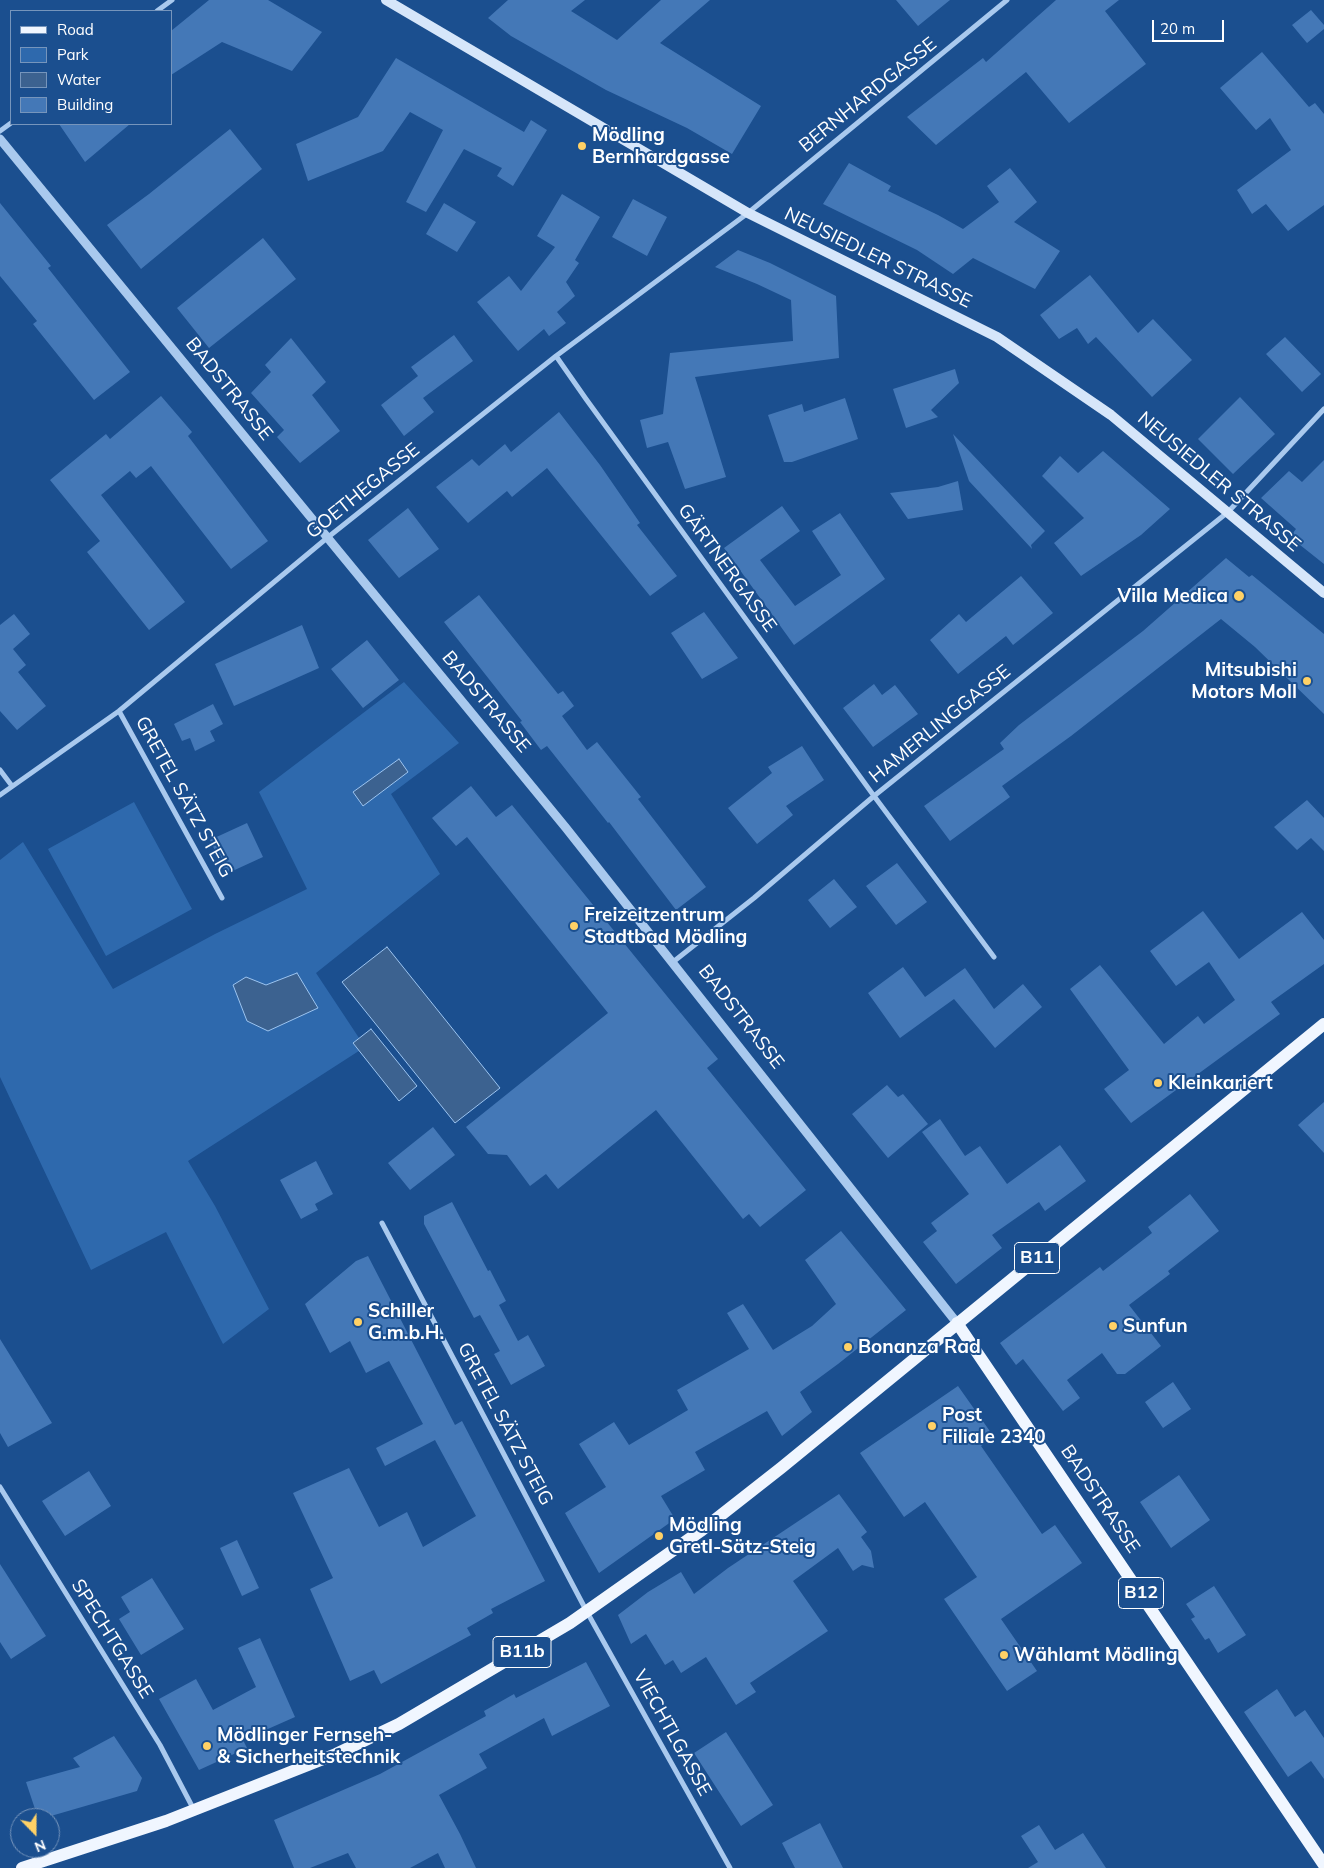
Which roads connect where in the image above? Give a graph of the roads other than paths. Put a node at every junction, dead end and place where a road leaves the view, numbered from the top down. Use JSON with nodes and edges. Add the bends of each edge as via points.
{"nodes":[{"id":1,"x":172,"y":0,"type":"edge"},
{"id":2,"x":386,"y":0,"type":"edge"},
{"id":3,"x":1007,"y":0,"type":"edge"},
{"id":4,"x":158,"y":10,"type":"edge"},
{"id":5,"x":10,"y":123,"type":"edge"},
{"id":6,"x":0,"y":131,"type":"edge"},
{"id":7,"x":0,"y":139,"type":"edge"},
{"id":8,"x":748,"y":213,"type":"junction"},
{"id":9,"x":556,"y":356,"type":"junction"},
{"id":10,"x":1324,"y":409,"type":"edge"},
{"id":11,"x":1228,"y":512,"type":"junction"},
{"id":12,"x":327,"y":538,"type":"junction"},
{"id":13,"x":1324,"y":593,"type":"edge"},
{"id":14,"x":120,"y":711,"type":"junction"},
{"id":15,"x":0,"y":770,"type":"edge"},
{"id":16,"x":12,"y":786,"type":"junction"},
{"id":17,"x":0,"y":795,"type":"edge"},
{"id":18,"x":874,"y":796,"type":"junction"},
{"id":19,"x":222,"y":898,"type":"dead end"},
{"id":20,"x":994,"y":957,"type":"dead end"},
{"id":21,"x":674,"y":962,"type":"junction"},
{"id":22,"x":1324,"y":1024,"type":"edge"},
{"id":23,"x":382,"y":1223,"type":"dead end"},
{"id":24,"x":957,"y":1323,"type":"junction"},
{"id":25,"x":0,"y":1487,"type":"edge"},
{"id":26,"x":587,"y":1612,"type":"junction"},
{"id":27,"x":194,"y":1810,"type":"junction"},
{"id":28,"x":1324,"y":1865,"type":"edge"},
{"id":29,"x":22,"y":1868,"type":"edge"},
{"id":30,"x":730,"y":1868,"type":"edge"}],
"edges":[{"from":1,"to":4,"type":"street"},
{"from":2,"to":8,"type":"main road","name":"NEUSIEDLER STRASSE"},
{"from":3,"to":8,"type":"street","name":"BERNHARDGASSE"},
{"from":5,"to":6,"type":"street"},
{"from":7,"to":12,"type":"street","name":"BADSTRASSE"},
{"from":8,"to":9,"type":"street","name":"GOETHEGASSE"},
{"from":8,"to":11,"type":"main road","name":"NEUSIEDLER STRASSE","via":[[997,337],[1111,415]]},
{"from":9,"to":12,"type":"street","name":"GOETHEGASSE"},
{"from":9,"to":18,"type":"street","name":"GÄRTNERGASSE"},
{"from":10,"to":11,"type":"street","name":"HAMERLINGGASSE"},
{"from":11,"to":13,"type":"main road","name":"NEUSIEDLER STRASSE"},
{"from":11,"to":18,"type":"street","name":"HAMERLINGGASSE"},
{"from":12,"to":14,"type":"street","name":"GOETHEGASSE"},
{"from":12,"to":21,"type":"street","name":"BADSTRASSE"},
{"from":14,"to":16,"type":"street","name":"GOETHEGASSE"},
{"from":14,"to":19,"type":"street","name":"GRETEL SÄTZ STEIG"},
{"from":15,"to":16,"type":"street"},
{"from":16,"to":17,"type":"street","name":"GOETHEGASSE"},
{"from":18,"to":20,"type":"street","name":"GÄRTNERGASSE"},
{"from":18,"to":21,"type":"street","name":"HAMERLINGGASSE"},
{"from":21,"to":24,"type":"street","name":"BADSTRASSE"},
{"from":22,"to":24,"type":"main road","number":"B11"},
{"from":23,"to":26,"type":"street","name":"GRETEL SÄTZ STEIG"},
{"from":24,"to":26,"type":"main road","number":"B11b","via":[[702,1530]]},
{"from":24,"to":28,"type":"main road","name":"BADSTRASSE","number":"B12"},
{"from":25,"to":27,"type":"street","name":"SPECHTGASSE","via":[[160,1745]]},
{"from":26,"to":27,"type":"main road","number":"B11b","via":[[399,1724],[336,1754]]},
{"from":26,"to":30,"type":"street","name":"VIECHTLGASSE"},
{"from":27,"to":29,"type":"main road","number":"B11b"}]}
